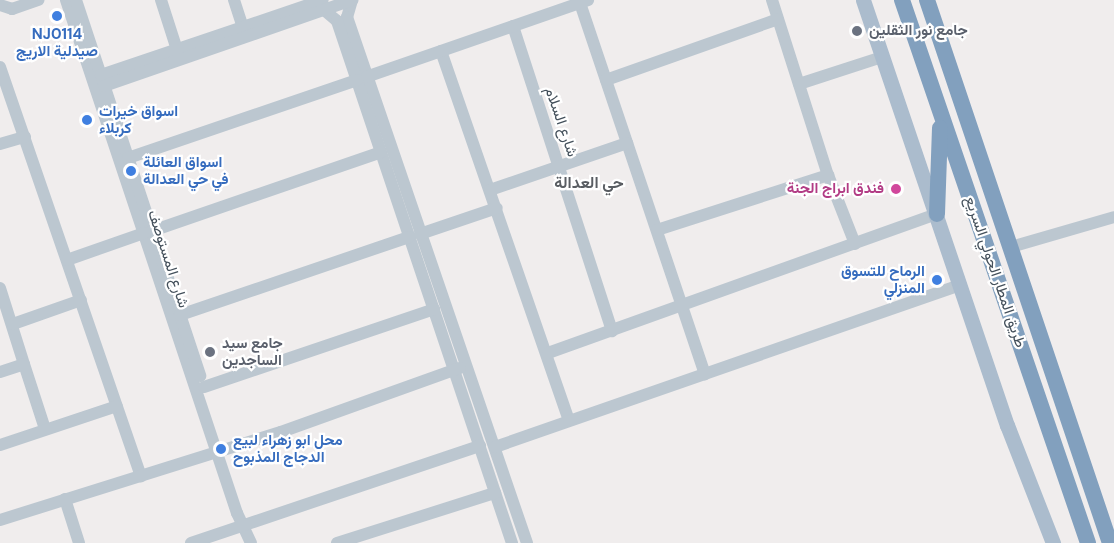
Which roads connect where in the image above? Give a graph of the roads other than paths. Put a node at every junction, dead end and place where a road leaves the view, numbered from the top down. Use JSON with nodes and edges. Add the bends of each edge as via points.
{"nodes":[{"id":1,"x":38,"y":0,"type":"edge"},
{"id":2,"x":66,"y":0,"type":"edge"},
{"id":3,"x":76,"y":0,"type":"edge"},
{"id":4,"x":161,"y":0,"type":"edge"},
{"id":5,"x":234,"y":0,"type":"edge"},
{"id":6,"x":352,"y":0,"type":"edge"},
{"id":7,"x":772,"y":0,"type":"edge"},
{"id":8,"x":863,"y":0,"type":"edge"},
{"id":9,"x":902,"y":0,"type":"edge"},
{"id":10,"x":927,"y":0,"type":"edge"},
{"id":11,"x":582,"y":1,"type":"edge"},
{"id":12,"x":310,"y":2,"type":"edge"},
{"id":13,"x":0,"y":5,"type":"edge"},
{"id":14,"x":324,"y":5,"type":"edge"},
{"id":15,"x":342,"y":19,"type":"junction"},
{"id":16,"x":778,"y":19,"type":"junction"},
{"id":17,"x":513,"y":26,"type":"junction"},
{"id":18,"x":243,"y":27,"type":"junction"},
{"id":19,"x":441,"y":51,"type":"junction"},
{"id":20,"x":178,"y":54,"type":"junction"},
{"id":21,"x":882,"y":57,"type":"junction"},
{"id":22,"x":0,"y":67,"type":"edge"},
{"id":23,"x":362,"y":78,"type":"junction"},
{"id":24,"x":606,"y":80,"type":"junction"},
{"id":25,"x":102,"y":81,"type":"junction"},
{"id":26,"x":799,"y":84,"type":"junction"},
{"id":27,"x":938,"y":106,"type":"junction"},
{"id":28,"x":25,"y":137,"type":"junction"},
{"id":29,"x":627,"y":143,"type":"junction"},
{"id":30,"x":0,"y":144,"type":"edge"},
{"id":31,"x":381,"y":152,"type":"junction"},
{"id":32,"x":128,"y":158,"type":"junction"},
{"id":33,"x":561,"y":167,"type":"junction"},
{"id":34,"x":828,"y":175,"type":"junction"},
{"id":35,"x":131,"y":182,"type":"junction"},
{"id":36,"x":490,"y":190,"type":"junction"},
{"id":37,"x":497,"y":208,"type":"junction"},
{"id":38,"x":937,"y":214,"type":"junction"},
{"id":39,"x":1114,"y":217,"type":"edge"},
{"id":40,"x":657,"y":230,"type":"junction"},
{"id":41,"x":148,"y":232,"type":"junction"},
{"id":42,"x":415,"y":236,"type":"junction"},
{"id":43,"x":855,"y":244,"type":"junction"},
{"id":44,"x":1011,"y":247,"type":"junction"},
{"id":45,"x":67,"y":260,"type":"junction"},
{"id":46,"x":161,"y":271,"type":"junction"},
{"id":47,"x":959,"y":285,"type":"junction"},
{"id":48,"x":0,"y":288,"type":"edge"},
{"id":49,"x":81,"y":300,"type":"junction"},
{"id":50,"x":682,"y":305,"type":"junction"},
{"id":51,"x":434,"y":309,"type":"junction"},
{"id":52,"x":180,"y":315,"type":"junction"},
{"id":53,"x":13,"y":324,"type":"junction"},
{"id":54,"x":612,"y":331,"type":"junction"},
{"id":55,"x":548,"y":353,"type":"junction"},
{"id":56,"x":24,"y":364,"type":"junction"},
{"id":57,"x":466,"y":366,"type":"junction"},
{"id":58,"x":454,"y":370,"type":"junction"},
{"id":59,"x":0,"y":372,"type":"edge"},
{"id":60,"x":705,"y":374,"type":"junction"},
{"id":61,"x":204,"y":387,"type":"junction"},
{"id":62,"x":117,"y":406,"type":"junction"},
{"id":63,"x":569,"y":420,"type":"junction"},
{"id":64,"x":45,"y":429,"type":"junction"},
{"id":65,"x":0,"y":445,"type":"edge"},
{"id":66,"x":480,"y":446,"type":"junction"},
{"id":67,"x":495,"y":447,"type":"junction"},
{"id":68,"x":221,"y":451,"type":"junction"},
{"id":69,"x":141,"y":476,"type":"junction"},
{"id":70,"x":495,"y":493,"type":"junction"},
{"id":71,"x":65,"y":499,"type":"junction"},
{"id":72,"x":0,"y":520,"type":"edge"},
{"id":73,"x":245,"y":526,"type":"junction"},
{"id":74,"x":79,"y":543,"type":"edge"},
{"id":75,"x":191,"y":543,"type":"edge"},
{"id":76,"x":251,"y":543,"type":"edge"},
{"id":77,"x":337,"y":543,"type":"edge"},
{"id":78,"x":512,"y":543,"type":"edge"},
{"id":79,"x":527,"y":543,"type":"edge"},
{"id":80,"x":1053,"y":543,"type":"edge"},
{"id":81,"x":1088,"y":543,"type":"edge"},
{"id":82,"x":1110,"y":543,"type":"edge"}],
"edges":[{"from":1,"to":13,"type":"street","via":[[12,9]]},
{"from":2,"to":35,"type":"street","name":"شارع المستوصف"},
{"from":3,"to":25,"type":"street","name":"شارع المستوصف"},
{"from":4,"to":20,"type":"street"},
{"from":5,"to":18,"type":"street"},
{"from":6,"to":14,"type":"street"},
{"from":6,"to":15,"type":"street"},
{"from":7,"to":16,"type":"street"},
{"from":8,"to":21,"type":"main road"},
{"from":9,"to":27,"type":"highway","name":"طريق المطار الحولي السريع"},
{"from":10,"to":44,"type":"highway","name":"طريق المطار الحولي السريع"},
{"from":11,"to":17,"type":"street"},
{"from":11,"to":24,"type":"street"},
{"from":12,"to":14,"type":"street"},
{"from":12,"to":18,"type":"street"},
{"from":14,"to":15,"type":"street"},
{"from":14,"to":20,"type":"street"},
{"from":15,"to":23,"type":"street"},
{"from":16,"to":24,"type":"street"},
{"from":16,"to":26,"type":"street"},
{"from":17,"to":19,"type":"street"},
{"from":17,"to":33,"type":"street","name":"شارع السلام"},
{"from":18,"to":20,"type":"street"},
{"from":19,"to":23,"type":"street"},
{"from":19,"to":36,"type":"street"},
{"from":20,"to":25,"type":"street"},
{"from":21,"to":26,"type":"street"},
{"from":21,"to":38,"type":"main road"},
{"from":22,"to":28,"type":"street"},
{"from":23,"to":31,"type":"street"},
{"from":23,"to":32,"type":"street"},
{"from":23,"to":42,"type":"street"},
{"from":24,"to":29,"type":"street"},
{"from":25,"to":32,"type":"street","name":"شارع المستوصف"},
{"from":26,"to":34,"type":"street"},
{"from":27,"to":38,"type":"highway","via":[[941,149]]},
{"from":27,"to":81,"type":"highway","name":"طريق المطار الحولي السريع"},
{"from":28,"to":30,"type":"street"},
{"from":28,"to":45,"type":"street"},
{"from":29,"to":33,"type":"street"},
{"from":29,"to":40,"type":"street"},
{"from":31,"to":41,"type":"street"},
{"from":31,"to":42,"type":"street"},
{"from":32,"to":35,"type":"street","name":"شارع المستوصف"},
{"from":33,"to":36,"type":"street"},
{"from":33,"to":54,"type":"street","name":"شارع السلام"},
{"from":34,"to":40,"type":"street"},
{"from":34,"to":43,"type":"street"},
{"from":35,"to":41,"type":"street","name":"شارع المستوصف"},
{"from":36,"to":37,"type":"street"},
{"from":37,"to":42,"type":"street"},
{"from":37,"to":55,"type":"street"},
{"from":38,"to":43,"type":"street"},
{"from":38,"to":47,"type":"main road"},
{"from":39,"to":44,"type":"street"},
{"from":40,"to":50,"type":"street"},
{"from":41,"to":45,"type":"street"},
{"from":41,"to":46,"type":"street","name":"شارع المستوصف"},
{"from":42,"to":51,"type":"street"},
{"from":42,"to":52,"type":"street"},
{"from":42,"to":57,"type":"street"},
{"from":43,"to":50,"type":"street"},
{"from":44,"to":82,"type":"highway","name":"طريق المطار الحولي السريع"},
{"from":45,"to":49,"type":"street"},
{"from":46,"to":52,"type":"street","name":"شارع المستوصف"},
{"from":46,"to":68,"type":"street","name":"شارع المستوصف"},
{"from":47,"to":60,"type":"street"},
{"from":47,"to":80,"type":"main road"},
{"from":48,"to":53,"type":"street"},
{"from":49,"to":53,"type":"street"},
{"from":49,"to":62,"type":"street"},
{"from":50,"to":54,"type":"street"},
{"from":50,"to":60,"type":"street"},
{"from":51,"to":58,"type":"street"},
{"from":51,"to":61,"type":"street"},
{"from":52,"to":61,"type":"street","name":"شارع المستوصف"},
{"from":53,"to":56,"type":"street"},
{"from":54,"to":55,"type":"street"},
{"from":55,"to":63,"type":"street"},
{"from":56,"to":59,"type":"street"},
{"from":56,"to":64,"type":"street"},
{"from":57,"to":58,"type":"street"},
{"from":57,"to":67,"type":"street"},
{"from":58,"to":66,"type":"street"},
{"from":58,"to":68,"type":"street"},
{"from":60,"to":63,"type":"street"},
{"from":61,"to":68,"type":"street","name":"شارع المستوصف"},
{"from":62,"to":64,"type":"street"},
{"from":62,"to":69,"type":"street"},
{"from":63,"to":67,"type":"street"},
{"from":64,"to":65,"type":"street"},
{"from":66,"to":70,"type":"street"},
{"from":66,"to":73,"type":"street"},
{"from":67,"to":79,"type":"street"},
{"from":68,"to":69,"type":"street"},
{"from":68,"to":73,"type":"street","name":"شارع المستوصف","via":[[245,511]]},
{"from":69,"to":71,"type":"street"},
{"from":70,"to":77,"type":"street"},
{"from":70,"to":78,"type":"street"},
{"from":71,"to":72,"type":"street"},
{"from":71,"to":74,"type":"street"},
{"from":73,"to":75,"type":"street"},
{"from":73,"to":76,"type":"street","name":"شارع المستوصف"}]}
